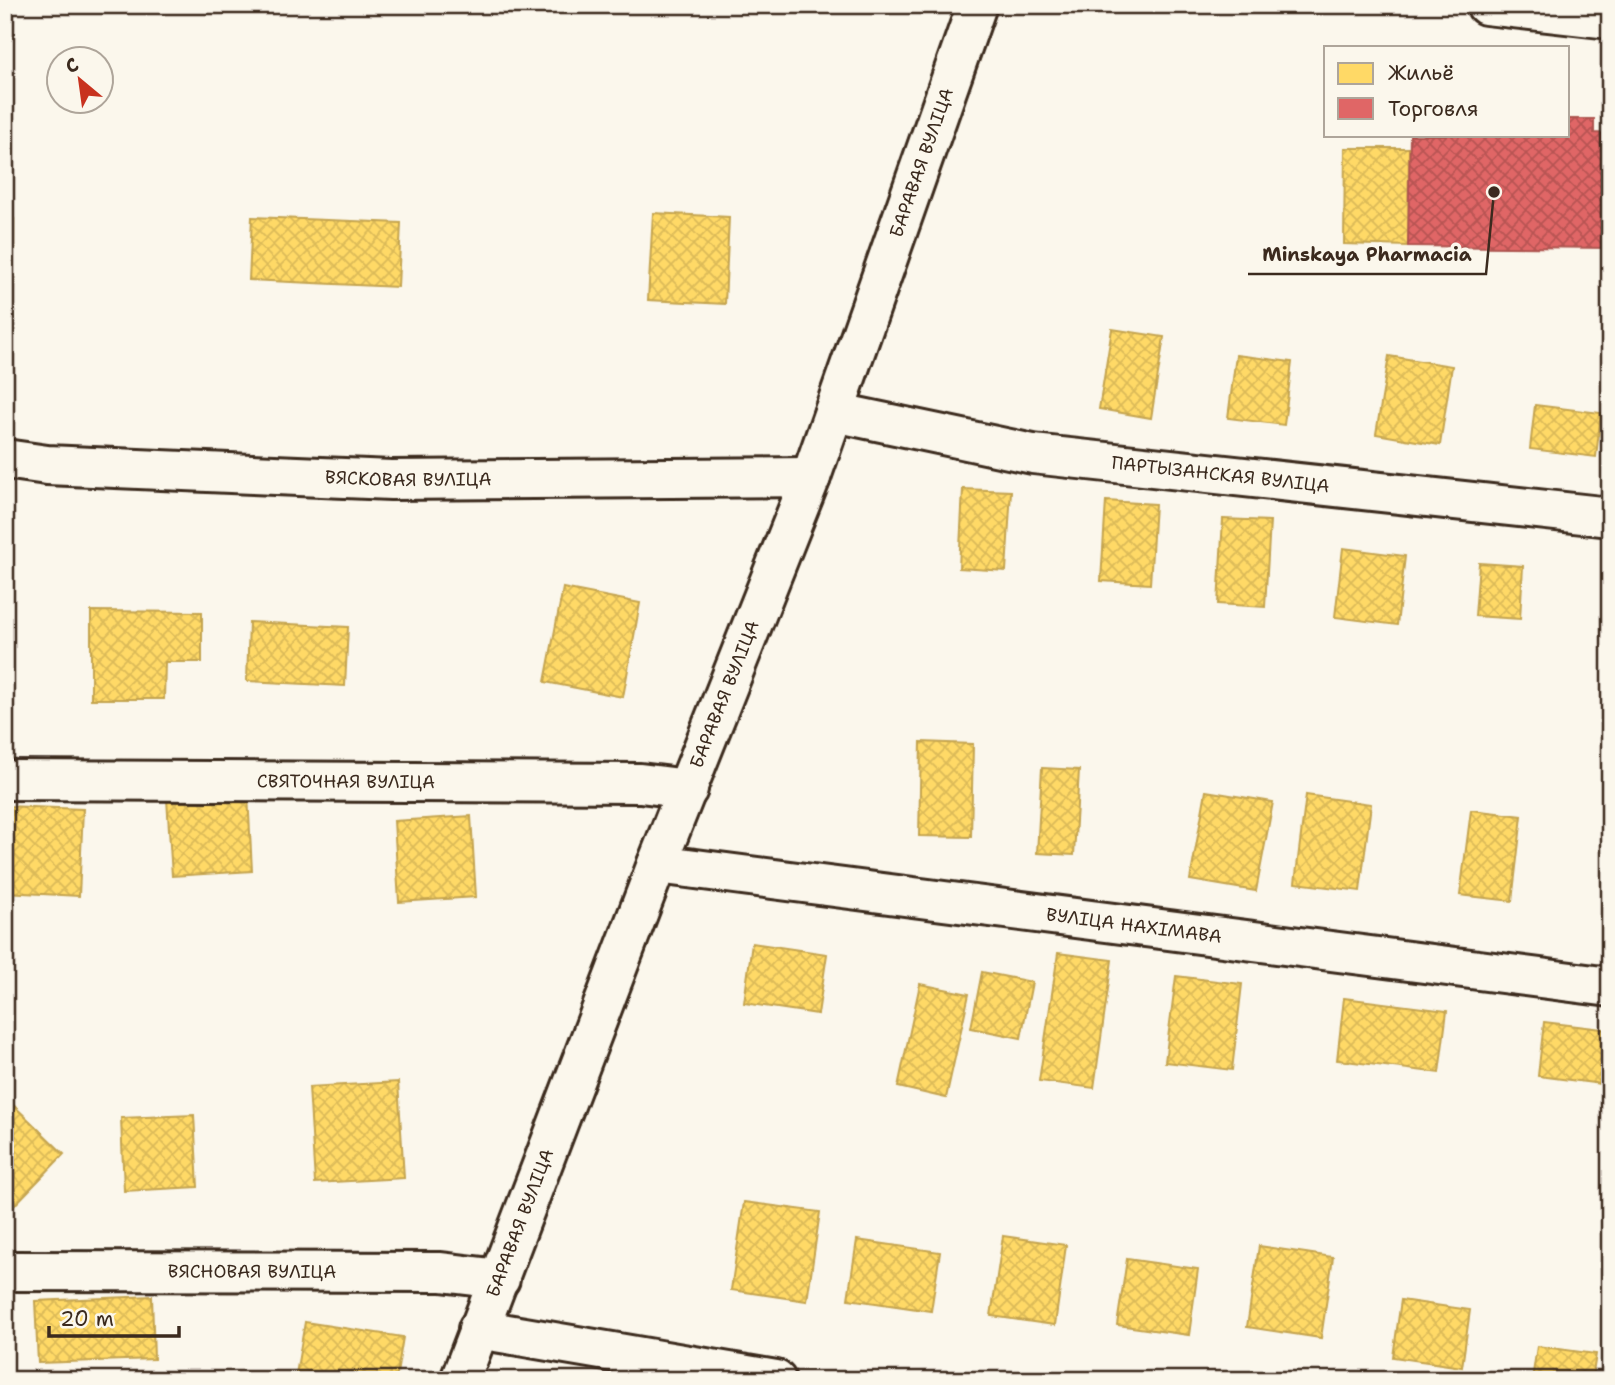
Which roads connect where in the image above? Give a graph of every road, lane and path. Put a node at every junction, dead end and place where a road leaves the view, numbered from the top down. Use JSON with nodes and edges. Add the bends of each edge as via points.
{"nodes":[{"id":1,"x":977,"y":5,"type":"edge"},
{"id":2,"x":1486,"y":5,"type":"edge"},
{"id":3,"x":1610,"y":19,"type":"edge"},
{"id":4,"x":834,"y":412,"type":"junction"},
{"id":5,"x":5,"y":459,"type":"edge"},
{"id":6,"x":811,"y":477,"type":"junction"},
{"id":7,"x":1610,"y":517,"type":"edge"},
{"id":8,"x":5,"y":780,"type":"edge"},
{"id":9,"x":688,"y":789,"type":"junction"},
{"id":10,"x":657,"y":864,"type":"junction"},
{"id":11,"x":1610,"y":987,"type":"edge"},
{"id":12,"x":5,"y":1271,"type":"edge"},
{"id":13,"x":499,"y":1279,"type":"junction"},
{"id":14,"x":478,"y":1329,"type":"junction"},
{"id":15,"x":460,"y":1380,"type":"edge"},
{"id":16,"x":776,"y":1380,"type":"edge"}],
"edges":[{"from":1,"to":4,"type":"street","name":"БАРАВАЯ ВУЛІЦА"},
{"from":2,"to":3,"type":"street"},
{"from":4,"to":6,"type":"street","name":"БАРАВАЯ ВУЛІЦА"},
{"from":4,"to":7,"type":"street","name":"ПАРТЫЗАНСКАЯ ВУЛІЦА","via":[[1033,454]]},
{"from":5,"to":6,"type":"street","name":"ВЯСКОВАЯ ВУЛІЦА","via":[[47,465],[391,480]]},
{"from":6,"to":9,"type":"street","name":"БАРАВАЯ ВУЛІЦА"},
{"from":8,"to":9,"type":"street","name":"СВЯТОЧНАЯ ВУЛІЦА","via":[[626,783]]},
{"from":9,"to":10,"type":"street","name":"БАРАВАЯ ВУЛІЦА"},
{"from":10,"to":11,"type":"street","name":"ВУЛІЦА НАХІМАВА"},
{"from":10,"to":13,"type":"street","name":"БАРАВАЯ ВУЛІЦА"},
{"from":12,"to":13,"type":"street","name":"ВЯСНОВАЯ ВУЛІЦА","via":[[441,1272]]},
{"from":13,"to":14,"type":"street","name":"БАРАВАЯ ВУЛІЦА"},
{"from":14,"to":15,"type":"street","name":"БАРАВАЯ ВУЛІЦА"},
{"from":14,"to":16,"type":"street"}]}
